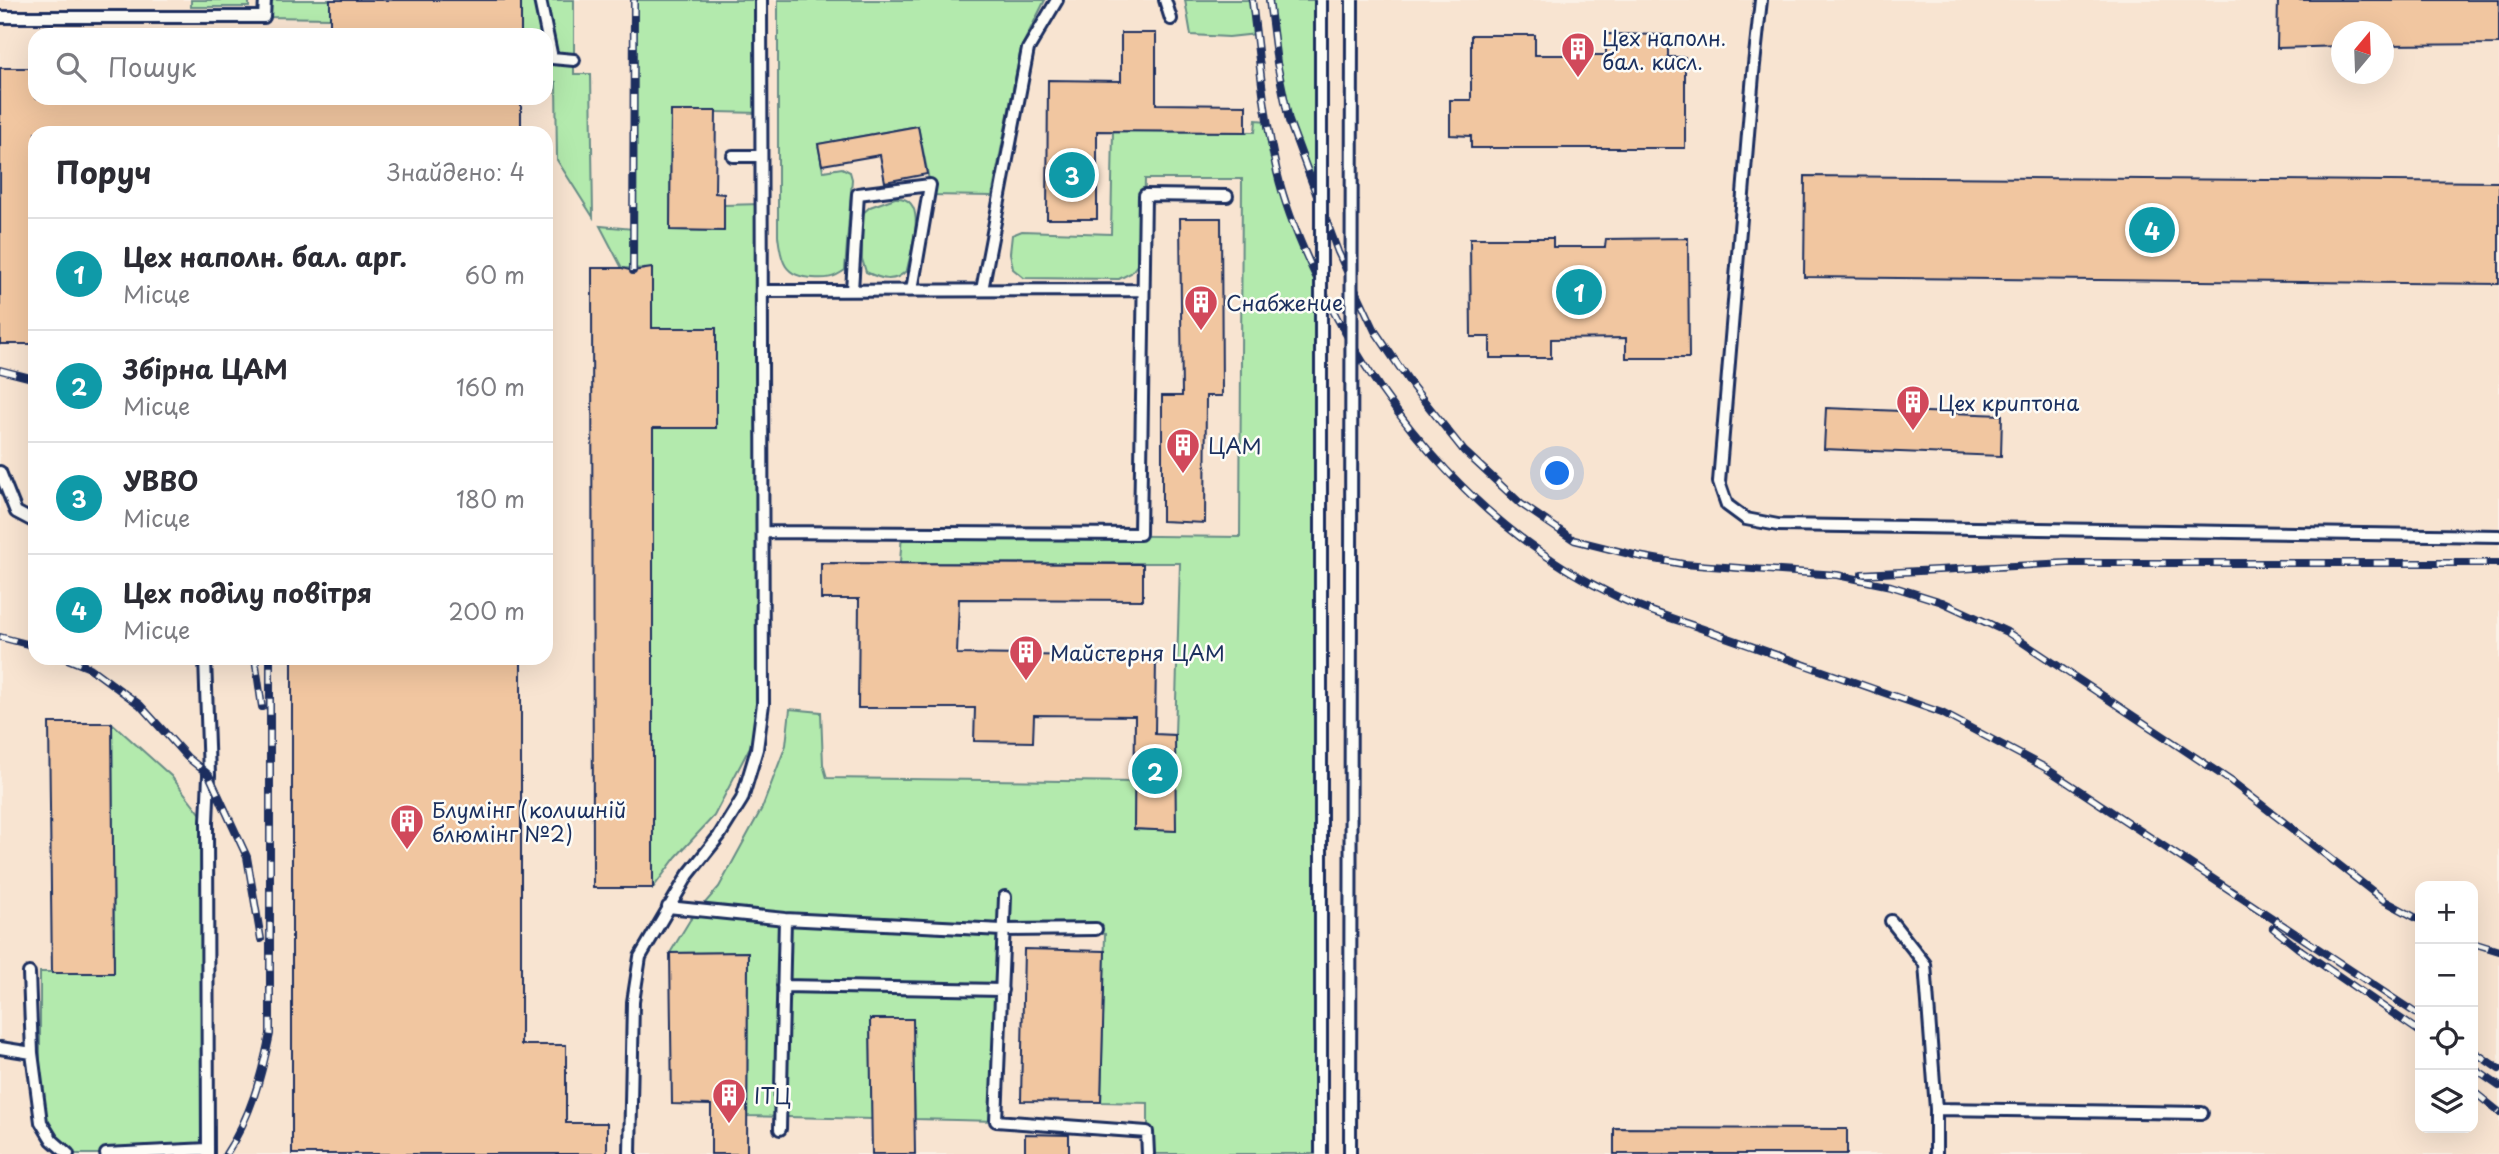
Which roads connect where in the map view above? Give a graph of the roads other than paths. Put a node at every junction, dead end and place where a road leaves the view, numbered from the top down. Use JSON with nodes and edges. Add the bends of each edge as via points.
{"nodes":[{"id":1,"x":265,"y":0,"type":"edge"},
{"id":2,"x":540,"y":0,"type":"edge"},
{"id":3,"x":761,"y":0,"type":"edge"},
{"id":4,"x":1057,"y":0,"type":"edge"},
{"id":5,"x":1164,"y":0,"type":"edge"},
{"id":6,"x":1321,"y":0,"type":"edge"},
{"id":7,"x":1352,"y":0,"type":"edge"},
{"id":8,"x":1761,"y":0,"type":"edge"},
{"id":9,"x":0,"y":17,"type":"edge"},
{"id":10,"x":1171,"y":19,"type":"dead end"},
{"id":11,"x":546,"y":28,"type":"edge"},
{"id":12,"x":553,"y":58,"type":"edge"},
{"id":13,"x":574,"y":60,"type":"dead end"},
{"id":14,"x":733,"y":156,"type":"dead end"},
{"id":15,"x":761,"y":156,"type":"junction"},
{"id":16,"x":1227,"y":195,"type":"dead end"},
{"id":17,"x":762,"y":290,"type":"junction"},
{"id":18,"x":852,"y":290,"type":"junction"},
{"id":19,"x":912,"y":290,"type":"junction"},
{"id":20,"x":982,"y":290,"type":"junction"},
{"id":21,"x":1142,"y":290,"type":"junction"},
{"id":22,"x":0,"y":472,"type":"edge"},
{"id":23,"x":28,"y":518,"type":"edge"},
{"id":24,"x":762,"y":532,"type":"junction"},
{"id":25,"x":2499,"y":536,"type":"edge"},
{"id":26,"x":205,"y":665,"type":"edge"},
{"id":27,"x":1005,"y":897,"type":"dead end"},
{"id":28,"x":668,"y":907,"type":"junction"},
{"id":29,"x":785,"y":919,"type":"junction"},
{"id":30,"x":1891,"y":921,"type":"dead end"},
{"id":31,"x":1096,"y":929,"type":"dead end"},
{"id":32,"x":1002,"y":930,"type":"junction"},
{"id":33,"x":29,"y":973,"type":"dead end"},
{"id":34,"x":783,"y":986,"type":"junction"},
{"id":35,"x":1002,"y":990,"type":"junction"},
{"id":36,"x":1,"y":1046,"type":"edge"},
{"id":37,"x":32,"y":1053,"type":"junction"},
{"id":38,"x":1936,"y":1110,"type":"junction"},
{"id":39,"x":2203,"y":1113,"type":"dead end"},
{"id":40,"x":780,"y":1129,"type":"dead end"},
{"id":41,"x":208,"y":1152,"type":"edge"},
{"id":42,"x":68,"y":1154,"type":"edge"},
{"id":43,"x":106,"y":1154,"type":"edge"},
{"id":44,"x":630,"y":1154,"type":"edge"},
{"id":45,"x":1148,"y":1154,"type":"edge"},
{"id":46,"x":1321,"y":1154,"type":"edge"},
{"id":47,"x":1350,"y":1154,"type":"edge"},
{"id":48,"x":1936,"y":1154,"type":"edge"}],
"edges":[{"from":1,"to":9,"type":"lane","via":[[264,17]]},
{"from":2,"to":11,"type":"lane"},
{"from":3,"to":15,"type":"lane"},
{"from":4,"to":20,"type":"lane","via":[[1028,49]]},
{"from":5,"to":10,"type":"lane"},
{"from":6,"to":46,"type":"lane","bridge":true},
{"from":7,"to":47,"type":"lane","bridge":true},
{"from":8,"to":25,"type":"lane","via":[[1719,482],[1727,505],[1746,519],[1778,525]]},
{"from":12,"to":13,"type":"lane"},
{"from":14,"to":15,"type":"lane"},
{"from":15,"to":17,"type":"lane"},
{"from":16,"to":21,"type":"lane","via":[[1145,195]]},
{"from":17,"to":18,"type":"lane"},
{"from":17,"to":24,"type":"lane"},
{"from":18,"to":19,"type":"lane"},
{"from":18,"to":19,"type":"lane","via":[[858,194],[930,185]]},
{"from":19,"to":20,"type":"lane"},
{"from":20,"to":21,"type":"lane"},
{"from":21,"to":24,"type":"lane","via":[[1140,534]]},
{"from":22,"to":23,"type":"lane","via":[[16,512]]},
{"from":24,"to":28,"type":"lane","via":[[763,704],[757,750],[742,799]]},
{"from":26,"to":41,"type":"lane"},
{"from":27,"to":32,"type":"lane"},
{"from":28,"to":29,"type":"lane"},
{"from":28,"to":44,"type":"lane","via":[[640,957],[633,1002]]},
{"from":29,"to":32,"type":"lane"},
{"from":29,"to":34,"type":"lane"},
{"from":30,"to":38,"type":"lane","via":[[1925,964]]},
{"from":31,"to":32,"type":"lane"},
{"from":32,"to":35,"type":"lane"},
{"from":33,"to":37,"type":"lane"},
{"from":34,"to":35,"type":"lane"},
{"from":34,"to":40,"type":"lane"},
{"from":35,"to":45,"type":"lane","via":[[996,1121],[1147,1132]]},
{"from":36,"to":37,"type":"lane"},
{"from":37,"to":42,"type":"lane","via":[[41,1122],[51,1140]]},
{"from":38,"to":39,"type":"lane"},
{"from":38,"to":48,"type":"lane"},
{"from":41,"to":43,"type":"lane"}]}
